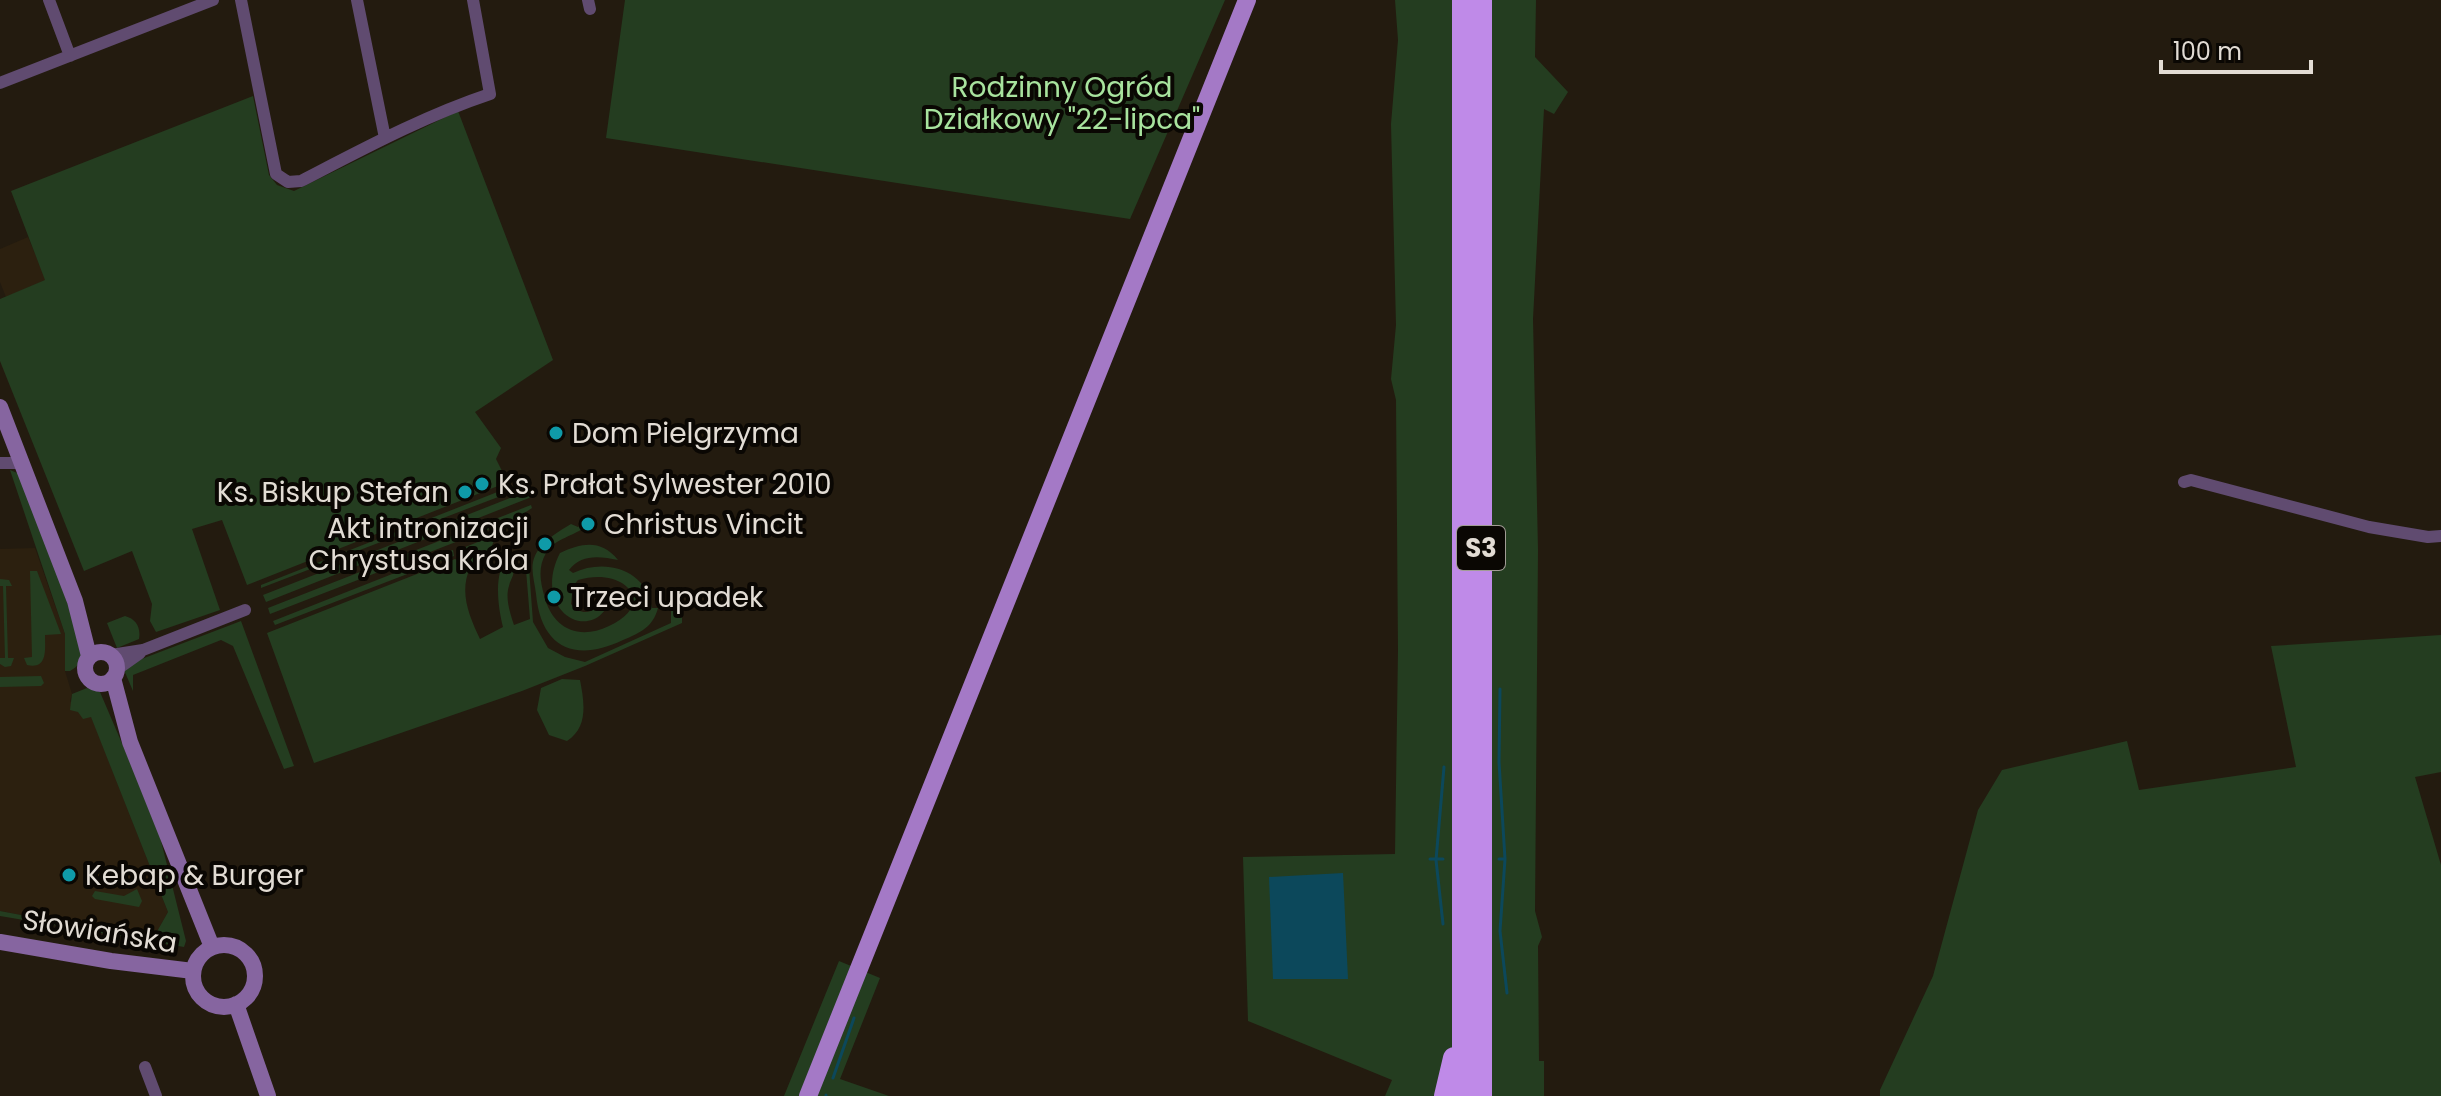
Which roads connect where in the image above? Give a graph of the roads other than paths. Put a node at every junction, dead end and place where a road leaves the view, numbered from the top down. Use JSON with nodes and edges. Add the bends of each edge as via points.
{"nodes":[{"id":1,"x":49,"y":0,"type":"edge"},
{"id":2,"x":213,"y":0,"type":"edge"},
{"id":3,"x":241,"y":0,"type":"edge"},
{"id":4,"x":357,"y":0,"type":"edge"},
{"id":5,"x":473,"y":0,"type":"edge"},
{"id":6,"x":1247,"y":0,"type":"edge"},
{"id":7,"x":1463,"y":0,"type":"edge"},
{"id":8,"x":1481,"y":0,"type":"edge"},
{"id":9,"x":70,"y":56,"type":"junction"},
{"id":10,"x":0,"y":83,"type":"edge"},
{"id":11,"x":385,"y":138,"type":"junction"},
{"id":12,"x":0,"y":407,"type":"edge"},
{"id":13,"x":0,"y":463,"type":"edge"},
{"id":14,"x":22,"y":463,"type":"junction"},
{"id":15,"x":2184,"y":482,"type":"dead end"},
{"id":16,"x":2441,"y":536,"type":"edge"},
{"id":17,"x":245,"y":610,"type":"dead end"},
{"id":18,"x":105,"y":666,"type":"junction"},
{"id":19,"x":0,"y":942,"type":"edge"},
{"id":20,"x":212,"y":947,"type":"junction"},
{"id":21,"x":193,"y":971,"type":"junction"},
{"id":22,"x":236,"y":1004,"type":"junction"},
{"id":23,"x":1463,"y":1014,"type":"junction"},
{"id":24,"x":145,"y":1067,"type":"dead end"},
{"id":25,"x":809,"y":1094,"type":"edge"},
{"id":26,"x":156,"y":1096,"type":"edge"},
{"id":27,"x":268,"y":1096,"type":"edge"},
{"id":28,"x":1445,"y":1096,"type":"edge"},
{"id":29,"x":1463,"y":1096,"type":"edge"},
{"id":30,"x":1481,"y":1096,"type":"edge"}],
"edges":[{"from":1,"to":9,"type":"street"},
{"from":2,"to":9,"type":"street"},
{"from":3,"to":11,"type":"street","via":[[276,174],[288,182],[301,181]]},
{"from":4,"to":11,"type":"street"},
{"from":5,"to":11,"type":"street","via":[[490,94]]},
{"from":6,"to":25,"type":"main road"},
{"from":7,"to":23,"type":"highway","number":"S3"},
{"from":8,"to":30,"type":"highway","number":"S3"},
{"from":9,"to":10,"type":"street"},
{"from":12,"to":14,"type":"street"},
{"from":13,"to":14,"type":"street"},
{"from":14,"to":18,"type":"street"},
{"from":15,"to":16,"type":"street","via":[[2369,527]]},
{"from":17,"to":18,"type":"street"},
{"from":18,"to":20,"type":"street"},
{"from":19,"to":21,"type":"street","name":"Słowiańska"},
{"from":20,"to":21,"type":"street"},
{"from":20,"to":22,"type":"street","via":[[236,947],[252,964],[252,987]]},
{"from":21,"to":22,"type":"street","via":[[194,985],[205,1000],[223,1007]]},
{"from":22,"to":27,"type":"street"},
{"from":23,"to":28,"type":"highway"},
{"from":23,"to":29,"type":"highway","number":"S3"},
{"from":24,"to":26,"type":"street"}]}
